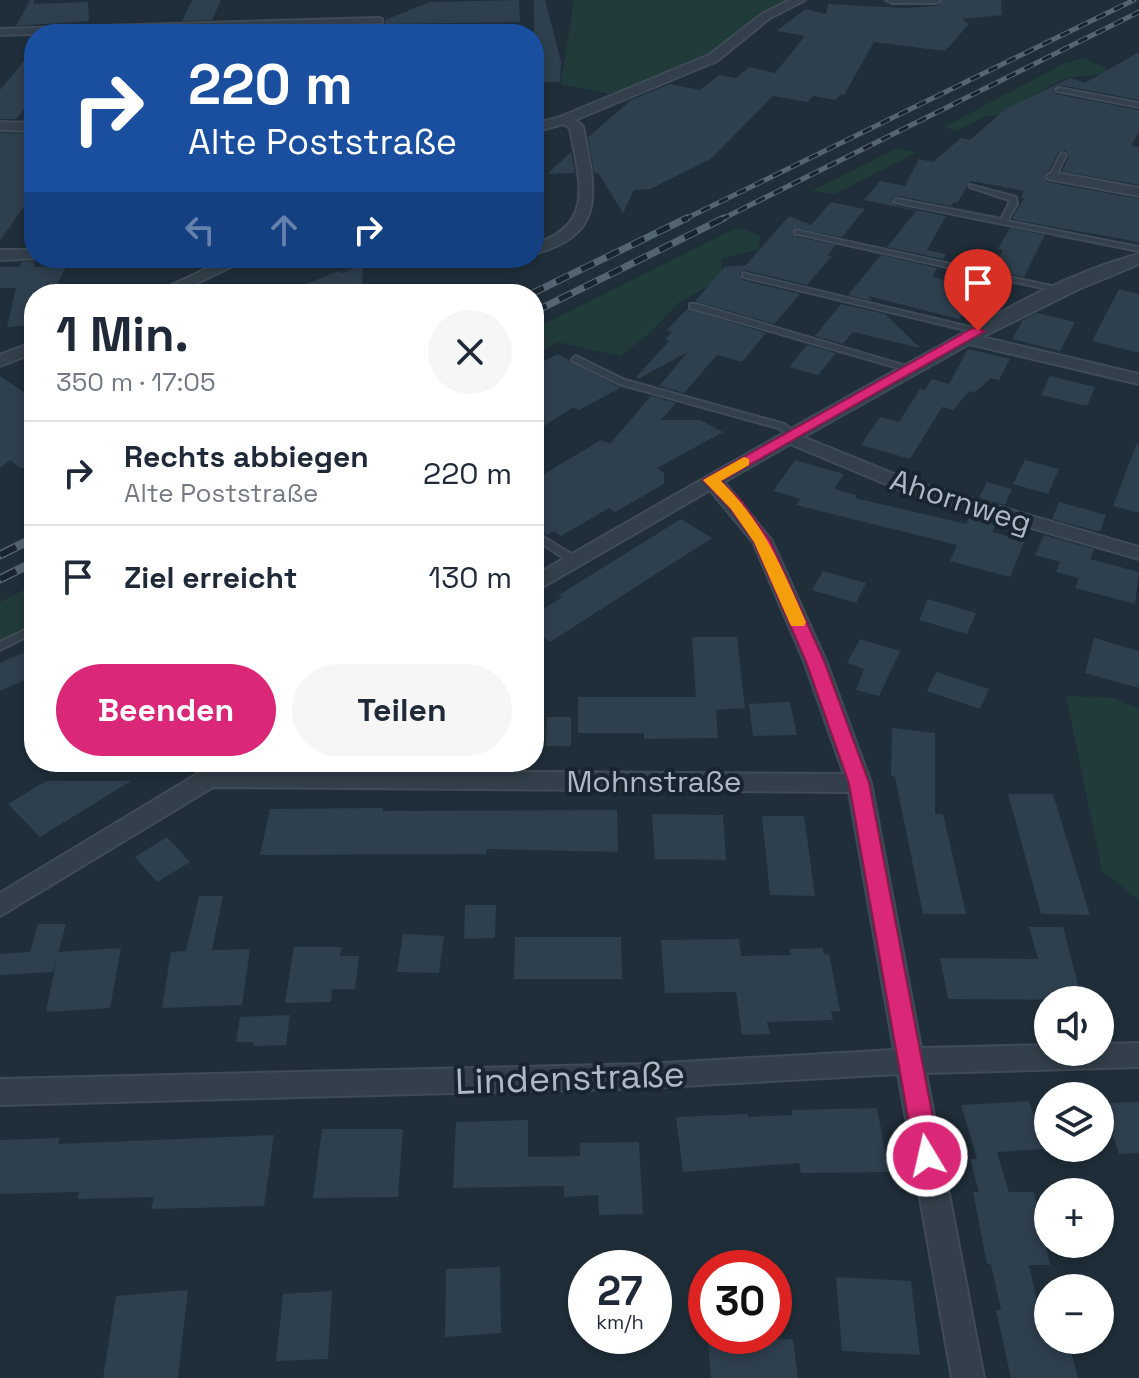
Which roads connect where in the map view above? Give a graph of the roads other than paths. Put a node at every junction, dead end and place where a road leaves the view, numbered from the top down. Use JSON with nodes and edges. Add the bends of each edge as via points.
{"nodes":[{"id":1,"x":799,"y":0,"type":"edge"},
{"id":2,"x":892,"y":0,"type":"edge"},
{"id":3,"x":935,"y":0,"type":"edge"},
{"id":4,"x":381,"y":7,"type":"dead end"},
{"id":5,"x":378,"y":24,"type":"edge"},
{"id":6,"x":0,"y":32,"type":"edge"},
{"id":7,"x":24,"y":32,"type":"edge"},
{"id":8,"x":1059,"y":90,"type":"dead end"},
{"id":9,"x":1139,"y":105,"type":"edge"},
{"id":10,"x":565,"y":120,"type":"junction"},
{"id":11,"x":544,"y":125,"type":"edge"},
{"id":12,"x":0,"y":126,"type":"edge"},
{"id":13,"x":24,"y":127,"type":"edge"},
{"id":14,"x":1063,"y":155,"type":"dead end"},
{"id":15,"x":1053,"y":176,"type":"joint"},
{"id":16,"x":972,"y":186,"type":"dead end"},
{"id":17,"x":1139,"y":192,"type":"edge"},
{"id":18,"x":898,"y":201,"type":"dead end"},
{"id":19,"x":1003,"y":222,"type":"junction"},
{"id":20,"x":798,"y":232,"type":"dead end"},
{"id":21,"x":544,"y":247,"type":"edge"},
{"id":22,"x":1139,"y":249,"type":"edge"},
{"id":23,"x":0,"y":255,"type":"edge"},
{"id":24,"x":24,"y":255,"type":"edge"},
{"id":25,"x":1139,"y":259,"type":"edge"},
{"id":26,"x":220,"y":268,"type":"edge"},
{"id":27,"x":746,"y":275,"type":"dead end"},
{"id":28,"x":184,"y":284,"type":"edge"},
{"id":29,"x":1060,"y":290,"type":"junction"},
{"id":30,"x":693,"y":306,"type":"dead end"},
{"id":31,"x":972,"y":334,"type":"junction"},
{"id":32,"x":24,"y":351,"type":"edge"},
{"id":33,"x":576,"y":359,"type":"dead end"},
{"id":34,"x":0,"y":361,"type":"edge"},
{"id":35,"x":912,"y":369,"type":"junction"},
{"id":36,"x":1139,"y":379,"type":"edge"},
{"id":37,"x":791,"y":435,"type":"junction"},
{"id":38,"x":711,"y":480,"type":"junction"},
{"id":39,"x":544,"y":541,"type":"edge"},
{"id":40,"x":1139,"y":553,"type":"edge"},
{"id":41,"x":575,"y":561,"type":"junction"},
{"id":42,"x":544,"y":579,"type":"edge"},
{"id":43,"x":24,"y":634,"type":"edge"},
{"id":44,"x":0,"y":646,"type":"edge"},
{"id":45,"x":219,"y":772,"type":"edge"},
{"id":46,"x":209,"y":778,"type":"junction"},
{"id":47,"x":859,"y":783,"type":"junction"},
{"id":48,"x":0,"y":906,"type":"edge"},
{"id":49,"x":1139,"y":1055,"type":"edge"},
{"id":50,"x":912,"y":1061,"type":"junction"},
{"id":51,"x":0,"y":1092,"type":"edge"},
{"id":52,"x":968,"y":1378,"type":"edge"}],
"edges":[{"from":1,"to":10,"type":"street","via":[[766,16],[713,58]]},
{"from":2,"to":3,"type":"street"},
{"from":4,"to":5,"type":"street"},
{"from":6,"to":7,"type":"street"},
{"from":8,"to":9,"type":"lane"},
{"from":10,"to":11,"type":"street"},
{"from":10,"to":21,"type":"street","via":[[576,126],[584,215],[573,231]]},
{"from":12,"to":13,"type":"street"},
{"from":14,"to":15,"type":"lane"},
{"from":15,"to":17,"type":"street"},
{"from":16,"to":19,"type":"lane","via":[[1013,199]]},
{"from":18,"to":19,"type":"lane"},
{"from":19,"to":22,"type":"lane"},
{"from":20,"to":29,"type":"lane"},
{"from":23,"to":24,"type":"street"},
{"from":25,"to":29,"type":"street"},
{"from":26,"to":28,"type":"street"},
{"from":27,"to":31,"type":"lane"},
{"from":29,"to":31,"type":"street"},
{"from":30,"to":35,"type":"lane"},
{"from":31,"to":35,"type":"street"},
{"from":31,"to":36,"type":"street"},
{"from":32,"to":34,"type":"street"},
{"from":33,"to":37,"type":"lane","via":[[622,382],[781,426]]},
{"from":35,"to":37,"type":"street"},
{"from":37,"to":38,"type":"street"},
{"from":37,"to":40,"type":"street","name":"Ahornweg","via":[[907,486]]},
{"from":38,"to":41,"type":"street"},
{"from":38,"to":47,"type":"street","via":[[762,541],[815,661]]},
{"from":39,"to":41,"type":"lane"},
{"from":41,"to":42,"type":"street"},
{"from":43,"to":44,"type":"lane"},
{"from":45,"to":46,"type":"street"},
{"from":46,"to":47,"type":"street","name":"Mohnstraße"},
{"from":46,"to":48,"type":"street"},
{"from":47,"to":50,"type":"street"},
{"from":49,"to":50,"type":"street","name":"Lindenstraße"},
{"from":50,"to":51,"type":"street","name":"Lindenstraße","via":[[646,1076]]},
{"from":50,"to":52,"type":"street"}]}
